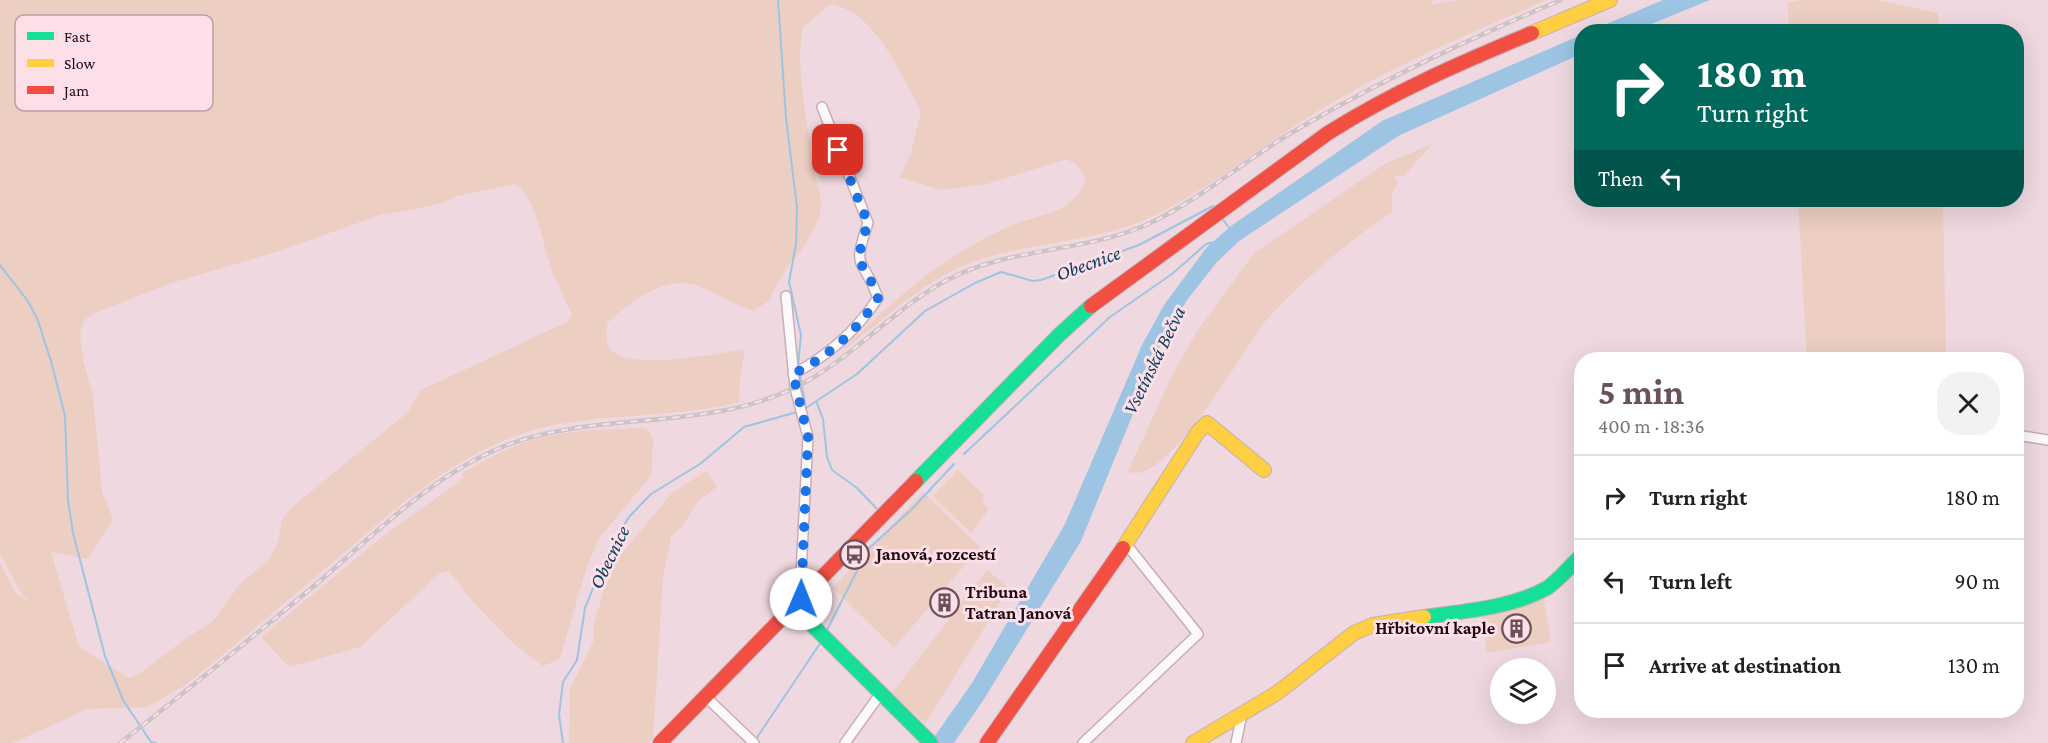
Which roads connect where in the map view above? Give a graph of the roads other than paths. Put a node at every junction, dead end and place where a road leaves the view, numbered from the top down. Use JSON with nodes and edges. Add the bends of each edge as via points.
{"nodes":[{"id":1,"x":1610,"y":0,"type":"edge"},
{"id":2,"x":822,"y":106,"type":"dead end"},
{"id":3,"x":786,"y":297,"type":"dead end"},
{"id":4,"x":793,"y":374,"type":"junction"},
{"id":5,"x":2024,"y":436,"type":"edge"},
{"id":6,"x":2048,"y":440,"type":"edge"},
{"id":7,"x":1264,"y":470,"type":"dead end"},
{"id":8,"x":1126,"y":544,"type":"junction"},
{"id":9,"x":1574,"y":563,"type":"edge"},
{"id":10,"x":798,"y":604,"type":"junction"},
{"id":11,"x":884,"y":695,"type":"junction"},
{"id":12,"x":706,"y":697,"type":"junction"},
{"id":13,"x":1242,"y":714,"type":"junction"},
{"id":14,"x":660,"y":743,"type":"edge"},
{"id":15,"x":754,"y":743,"type":"edge"},
{"id":16,"x":845,"y":743,"type":"edge"},
{"id":17,"x":931,"y":743,"type":"edge"},
{"id":18,"x":987,"y":743,"type":"edge"},
{"id":19,"x":1083,"y":743,"type":"edge"},
{"id":20,"x":1194,"y":743,"type":"edge"},
{"id":21,"x":1236,"y":743,"type":"edge"}],
"edges":[{"from":1,"to":10,"type":"main road","via":[[1362,112],[1076,319]]},
{"from":2,"to":4,"type":"street","via":[[868,223],[860,245],[859,264],[878,298],[865,318],[821,360]]},
{"from":3,"to":4,"type":"street"},
{"from":4,"to":10,"type":"street","via":[[808,437]]},
{"from":5,"to":6,"type":"street"},
{"from":7,"to":8,"type":"main road","via":[[1207,423]]},
{"from":8,"to":18,"type":"main road"},
{"from":8,"to":19,"type":"street","via":[[1198,633]]},
{"from":9,"to":13,"type":"main road","via":[[1548,587],[1524,597],[1472,610],[1373,625],[1353,633],[1277,693]]},
{"from":10,"to":11,"type":"main road"},
{"from":10,"to":12,"type":"main road"},
{"from":11,"to":16,"type":"street"},
{"from":11,"to":17,"type":"main road"},
{"from":12,"to":14,"type":"main road"},
{"from":12,"to":15,"type":"street"},
{"from":13,"to":20,"type":"main road"},
{"from":13,"to":21,"type":"street"}]}
